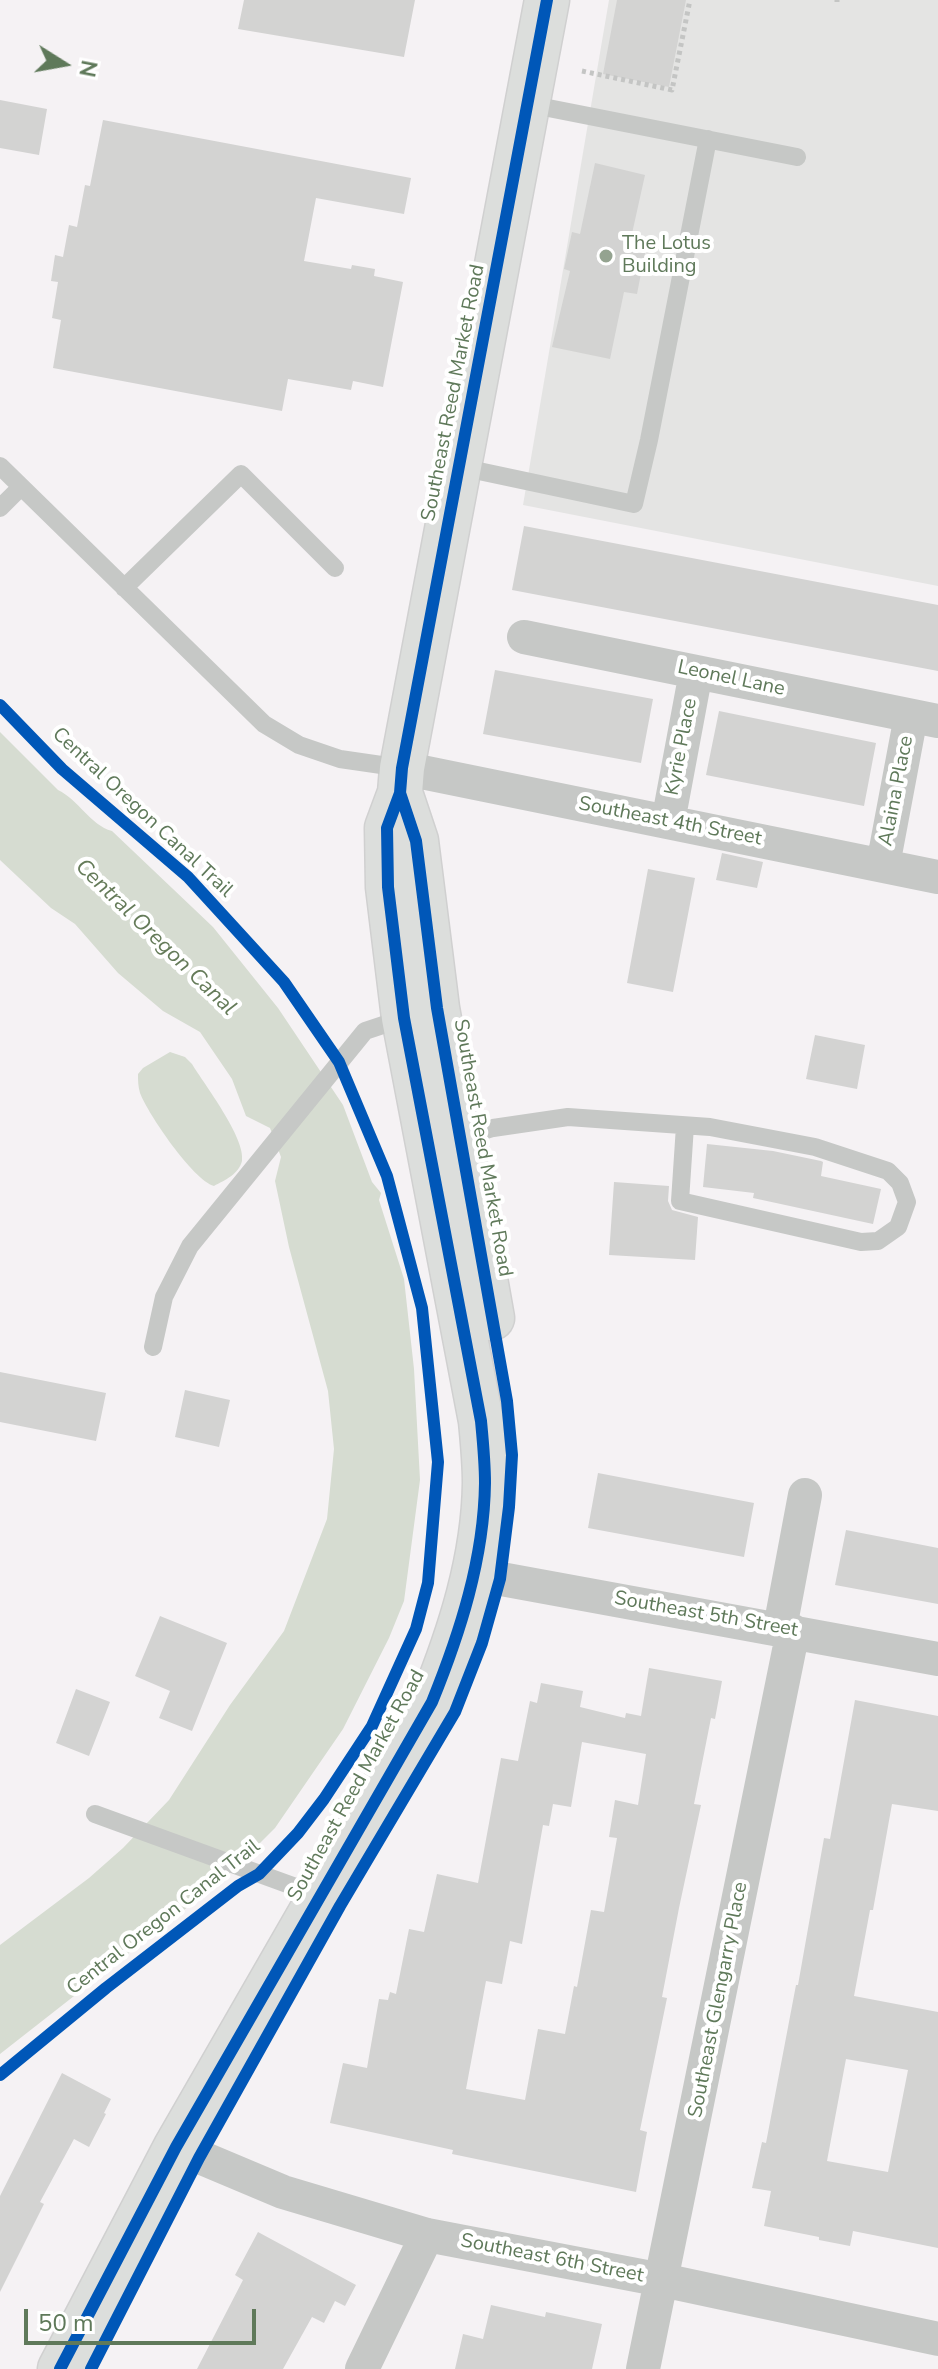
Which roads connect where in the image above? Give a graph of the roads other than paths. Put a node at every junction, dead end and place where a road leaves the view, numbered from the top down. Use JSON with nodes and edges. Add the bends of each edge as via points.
{"nodes":[{"id":1,"x":547,"y":0,"type":"edge"},
{"id":2,"x":528,"y":104,"type":"junction"},
{"id":3,"x":708,"y":139,"type":"junction"},
{"id":4,"x":797,"y":157,"type":"dead end"},
{"id":5,"x":0,"y":466,"type":"edge"},
{"id":6,"x":460,"y":467,"type":"junction"},
{"id":7,"x":21,"y":487,"type":"junction"},
{"id":8,"x":0,"y":508,"type":"edge"},
{"id":9,"x":335,"y":568,"type":"dead end"},
{"id":10,"x":124,"y":588,"type":"junction"},
{"id":11,"x":524,"y":637,"type":"dead end"},
{"id":12,"x":696,"y":672,"type":"junction"},
{"id":13,"x":925,"y":718,"type":"edge"},
{"id":14,"x":401,"y":780,"type":"junction"},
{"id":15,"x":668,"y":822,"type":"junction"},
{"id":16,"x":883,"y":865,"type":"junction"},
{"id":17,"x":938,"y":877,"type":"edge"},
{"id":18,"x":420,"y":1013,"type":"junction"},
{"id":19,"x":685,"y":1126,"type":"junction"},
{"id":20,"x":460,"y":1138,"type":"junction"},
{"id":21,"x":153,"y":1347,"type":"dead end"},
{"id":22,"x":805,"y":1495,"type":"dead end"},
{"id":23,"x":487,"y":1576,"type":"junction"},
{"id":24,"x":787,"y":1630,"type":"junction"},
{"id":25,"x":938,"y":1659,"type":"edge"},
{"id":26,"x":95,"y":1814,"type":"dead end"},
{"id":27,"x":329,"y":1900,"type":"junction"},
{"id":28,"x":188,"y":2153,"type":"junction"},
{"id":29,"x":427,"y":2235,"type":"junction"},
{"id":30,"x":662,"y":2280,"type":"junction"},
{"id":31,"x":938,"y":2339,"type":"edge"},
{"id":32,"x":60,"y":2369,"type":"edge"},
{"id":33,"x":91,"y":2369,"type":"edge"},
{"id":34,"x":362,"y":2369,"type":"edge"},
{"id":35,"x":643,"y":2369,"type":"edge"}],
"edges":[{"from":1,"to":2,"type":"main road","name":"Southeast Reed Market Road"},
{"from":2,"to":3,"type":"lane"},
{"from":2,"to":6,"type":"main road","name":"Southeast Reed Market Road"},
{"from":3,"to":4,"type":"lane"},
{"from":3,"to":6,"type":"lane","via":[[634,504]]},
{"from":5,"to":7,"type":"lane"},
{"from":6,"to":14,"type":"main road","name":"Southeast Reed Market Road"},
{"from":7,"to":8,"type":"lane"},
{"from":7,"to":10,"type":"lane"},
{"from":9,"to":10,"type":"lane","via":[[241,474]]},
{"from":10,"to":14,"type":"lane","via":[[264,724],[299,745]]},
{"from":11,"to":12,"type":"street","name":"Leonel Lane"},
{"from":12,"to":13,"type":"street","name":"Leonel Lane"},
{"from":12,"to":15,"type":"street","name":"Kyrie Place"},
{"from":13,"to":16,"type":"street","name":"Alaina Place"},
{"from":14,"to":15,"type":"street","name":"Southeast 4th Street"},
{"from":14,"to":18,"type":"main road","name":"Southeast Reed Market Road","via":[[387,828],[388,887]]},
{"from":15,"to":16,"type":"street","name":"Southeast 4th Street"},
{"from":16,"to":17,"type":"street","name":"Southeast 4th Street"},
{"from":18,"to":20,"type":"main road","name":"Southeast Reed Market Road"},
{"from":18,"to":21,"type":"lane","via":[[365,1031],[190,1246],[164,1297]]},
{"from":18,"to":23,"type":"main road","name":"Southeast Reed Market Road","via":[[481,1421]]},
{"from":19,"to":19,"type":"lane","via":[[815,1147],[888,1171],[907,1202],[898,1227],[878,1241],[861,1242],[680,1201]]},
{"from":19,"to":20,"type":"lane","via":[[568,1117]]},
{"from":20,"to":23,"type":"main road","name":"Southeast Reed Market Road","via":[[512,1455],[509,1507]]},
{"from":22,"to":24,"type":"street","name":"Southeast Glengarry Place"},
{"from":23,"to":24,"type":"street","name":"Southeast 5th Street"},
{"from":23,"to":27,"type":"main road","name":"Southeast Reed Market Road","via":[[432,1702]]},
{"from":24,"to":25,"type":"street","name":"Southeast 5th Street"},
{"from":24,"to":30,"type":"street","name":"Southeast Glengarry Place"},
{"from":26,"to":27,"type":"lane"},
{"from":27,"to":28,"type":"main road","name":"Southeast Reed Market Road"},
{"from":28,"to":29,"type":"street","name":"Southeast 6th Street","via":[[283,2192]]},
{"from":28,"to":32,"type":"main road","name":"Southeast Reed Market Road"},
{"from":28,"to":33,"type":"main road","name":"Southeast Reed Market Road"},
{"from":29,"to":30,"type":"street","name":"Southeast 6th Street"},
{"from":29,"to":34,"type":"street"},
{"from":30,"to":31,"type":"street","name":"Southeast 6th Street"},
{"from":30,"to":35,"type":"street","name":"Southeast Glengarry Place"}]}
